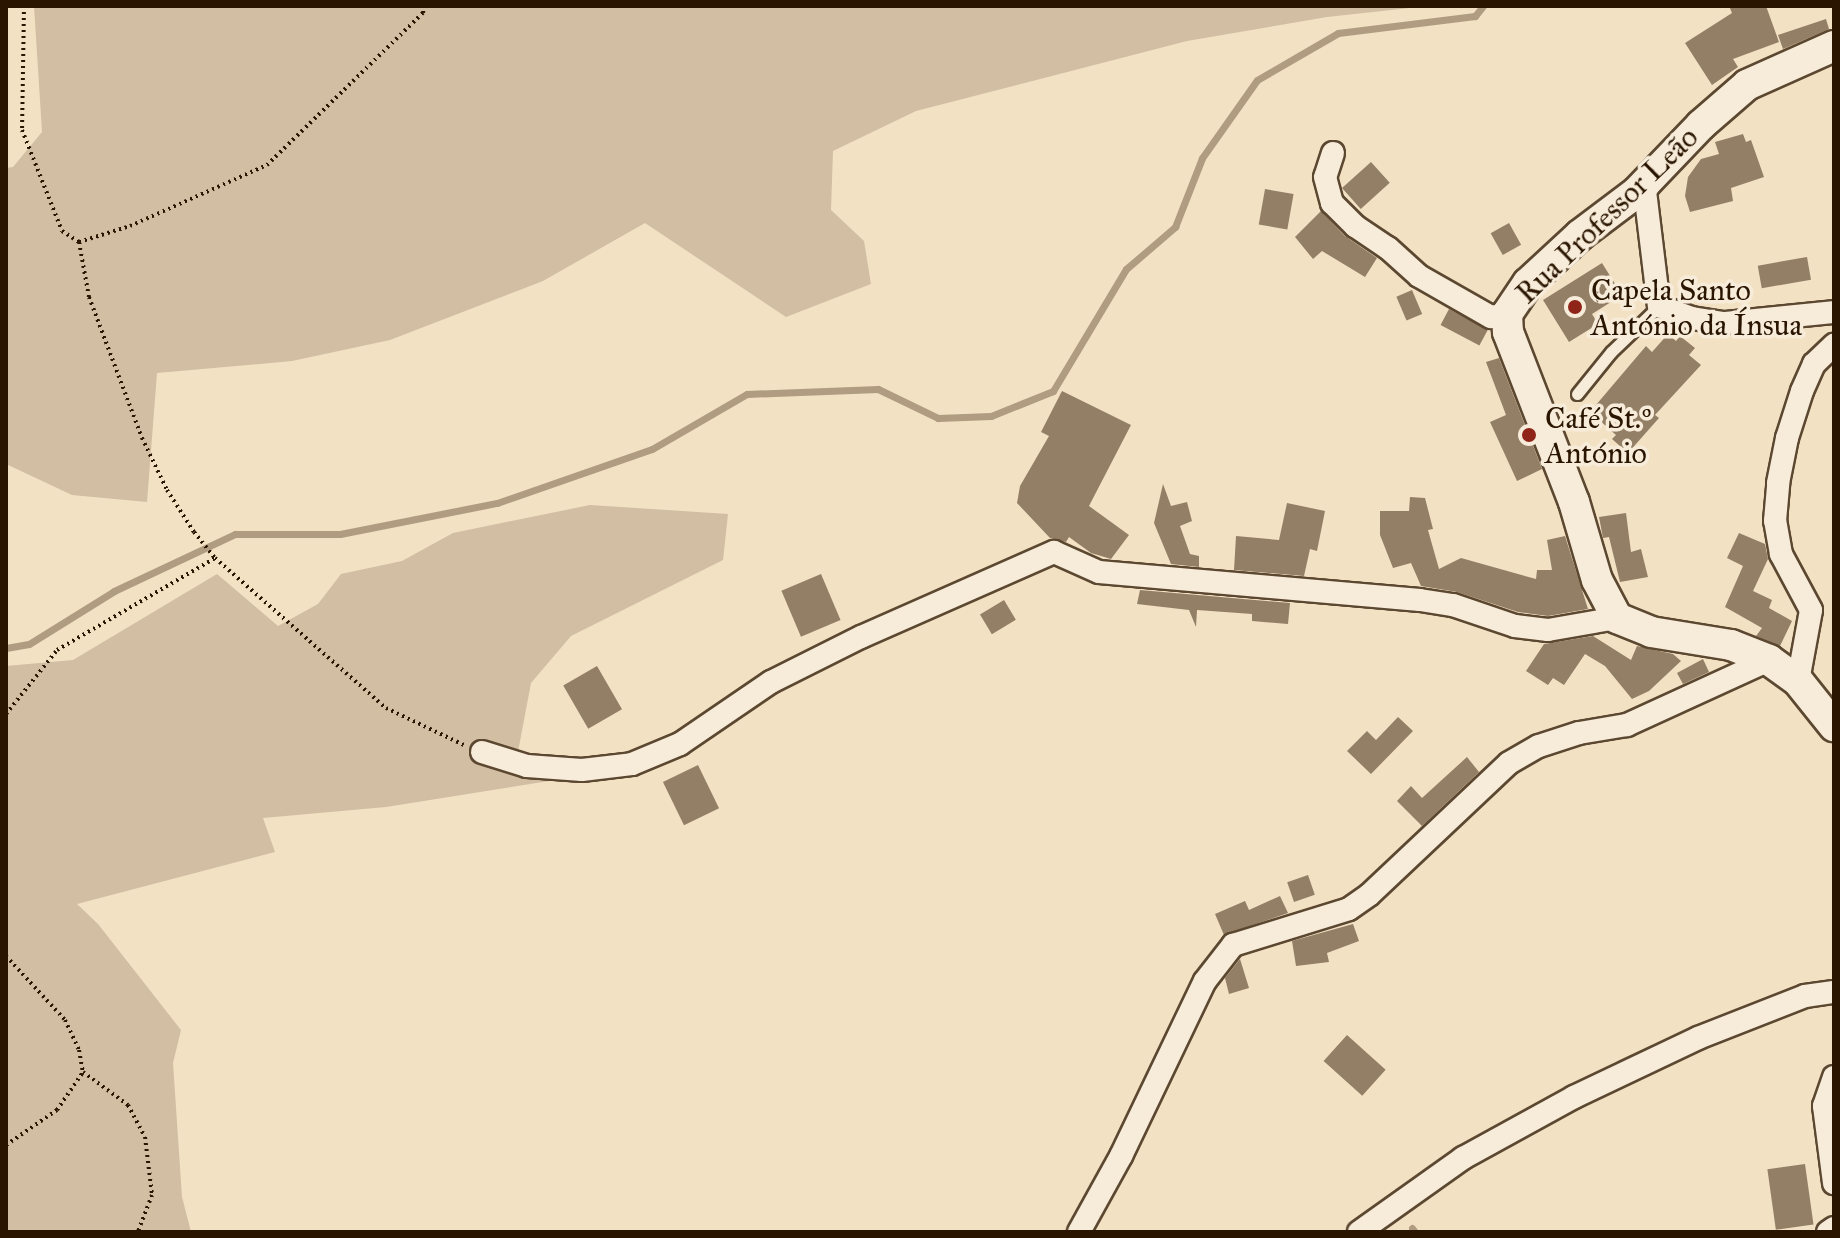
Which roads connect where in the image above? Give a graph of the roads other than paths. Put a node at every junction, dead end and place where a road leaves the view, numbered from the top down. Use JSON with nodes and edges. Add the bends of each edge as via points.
{"nodes":[{"id":1,"x":1834,"y":46,"type":"edge"},
{"id":2,"x":1333,"y":153,"type":"dead end"},
{"id":3,"x":1660,"y":168,"type":"junction"},
{"id":4,"x":1659,"y":306,"type":"junction"},
{"id":5,"x":1834,"y":312,"type":"edge"},
{"id":6,"x":1507,"y":314,"type":"junction"},
{"id":7,"x":1834,"y":345,"type":"edge"},
{"id":8,"x":1577,"y":394,"type":"dead end"},
{"id":9,"x":1617,"y":618,"type":"junction"},
{"id":10,"x":1769,"y":660,"type":"junction"},
{"id":11,"x":1798,"y":681,"type":"junction"},
{"id":12,"x":1834,"y":726,"type":"edge"},
{"id":13,"x":482,"y":752,"type":"road end"},
{"id":14,"x":1834,"y":992,"type":"edge"},
{"id":15,"x":1834,"y":1077,"type":"edge"},
{"id":16,"x":1834,"y":1183,"type":"edge"},
{"id":17,"x":1834,"y":1228,"type":"edge"},
{"id":18,"x":1079,"y":1232,"type":"edge"},
{"id":19,"x":1359,"y":1232,"type":"edge"},
{"id":20,"x":1828,"y":1232,"type":"edge"}],
"edges":[{"from":1,"to":3,"type":"street","name":"Rua Professor Leão","via":[[1747,85]]},
{"from":2,"to":6,"type":"street","via":[[1325,177],[1332,203],[1355,226],[1419,276],[1491,317]]},
{"from":3,"to":4,"type":"street","via":[[1645,191]]},
{"from":3,"to":6,"type":"street","name":"Rua Professor Leão","via":[[1528,283]]},
{"from":4,"to":5,"type":"street","via":[[1724,323]]},
{"from":4,"to":8,"type":"lane"},
{"from":6,"to":9,"type":"street","name":"Rua Professor Leão","via":[[1508,332],[1574,502],[1597,580]]},
{"from":7,"to":11,"type":"street","via":[[1814,364],[1802,391],[1778,483],[1775,521],[1781,554],[1811,610]]},
{"from":9,"to":10,"type":"street","via":[[1651,632],[1731,645]]},
{"from":9,"to":13,"type":"street","via":[[1548,630],[1420,600],[1099,572],[1054,552],[848,643],[771,682],[680,744],[632,764],[582,770],[541,767]]},
{"from":10,"to":11,"type":"street"},
{"from":10,"to":18,"type":"street","via":[[1627,725],[1539,746],[1509,763],[1349,909],[1233,945],[1205,981]]},
{"from":11,"to":12,"type":"street"},
{"from":14,"to":19,"type":"street","via":[[1805,996],[1698,1038],[1574,1097],[1463,1158]]},
{"from":15,"to":16,"type":"street","via":[[1824,1106]]},
{"from":17,"to":20,"type":"street"}]}
